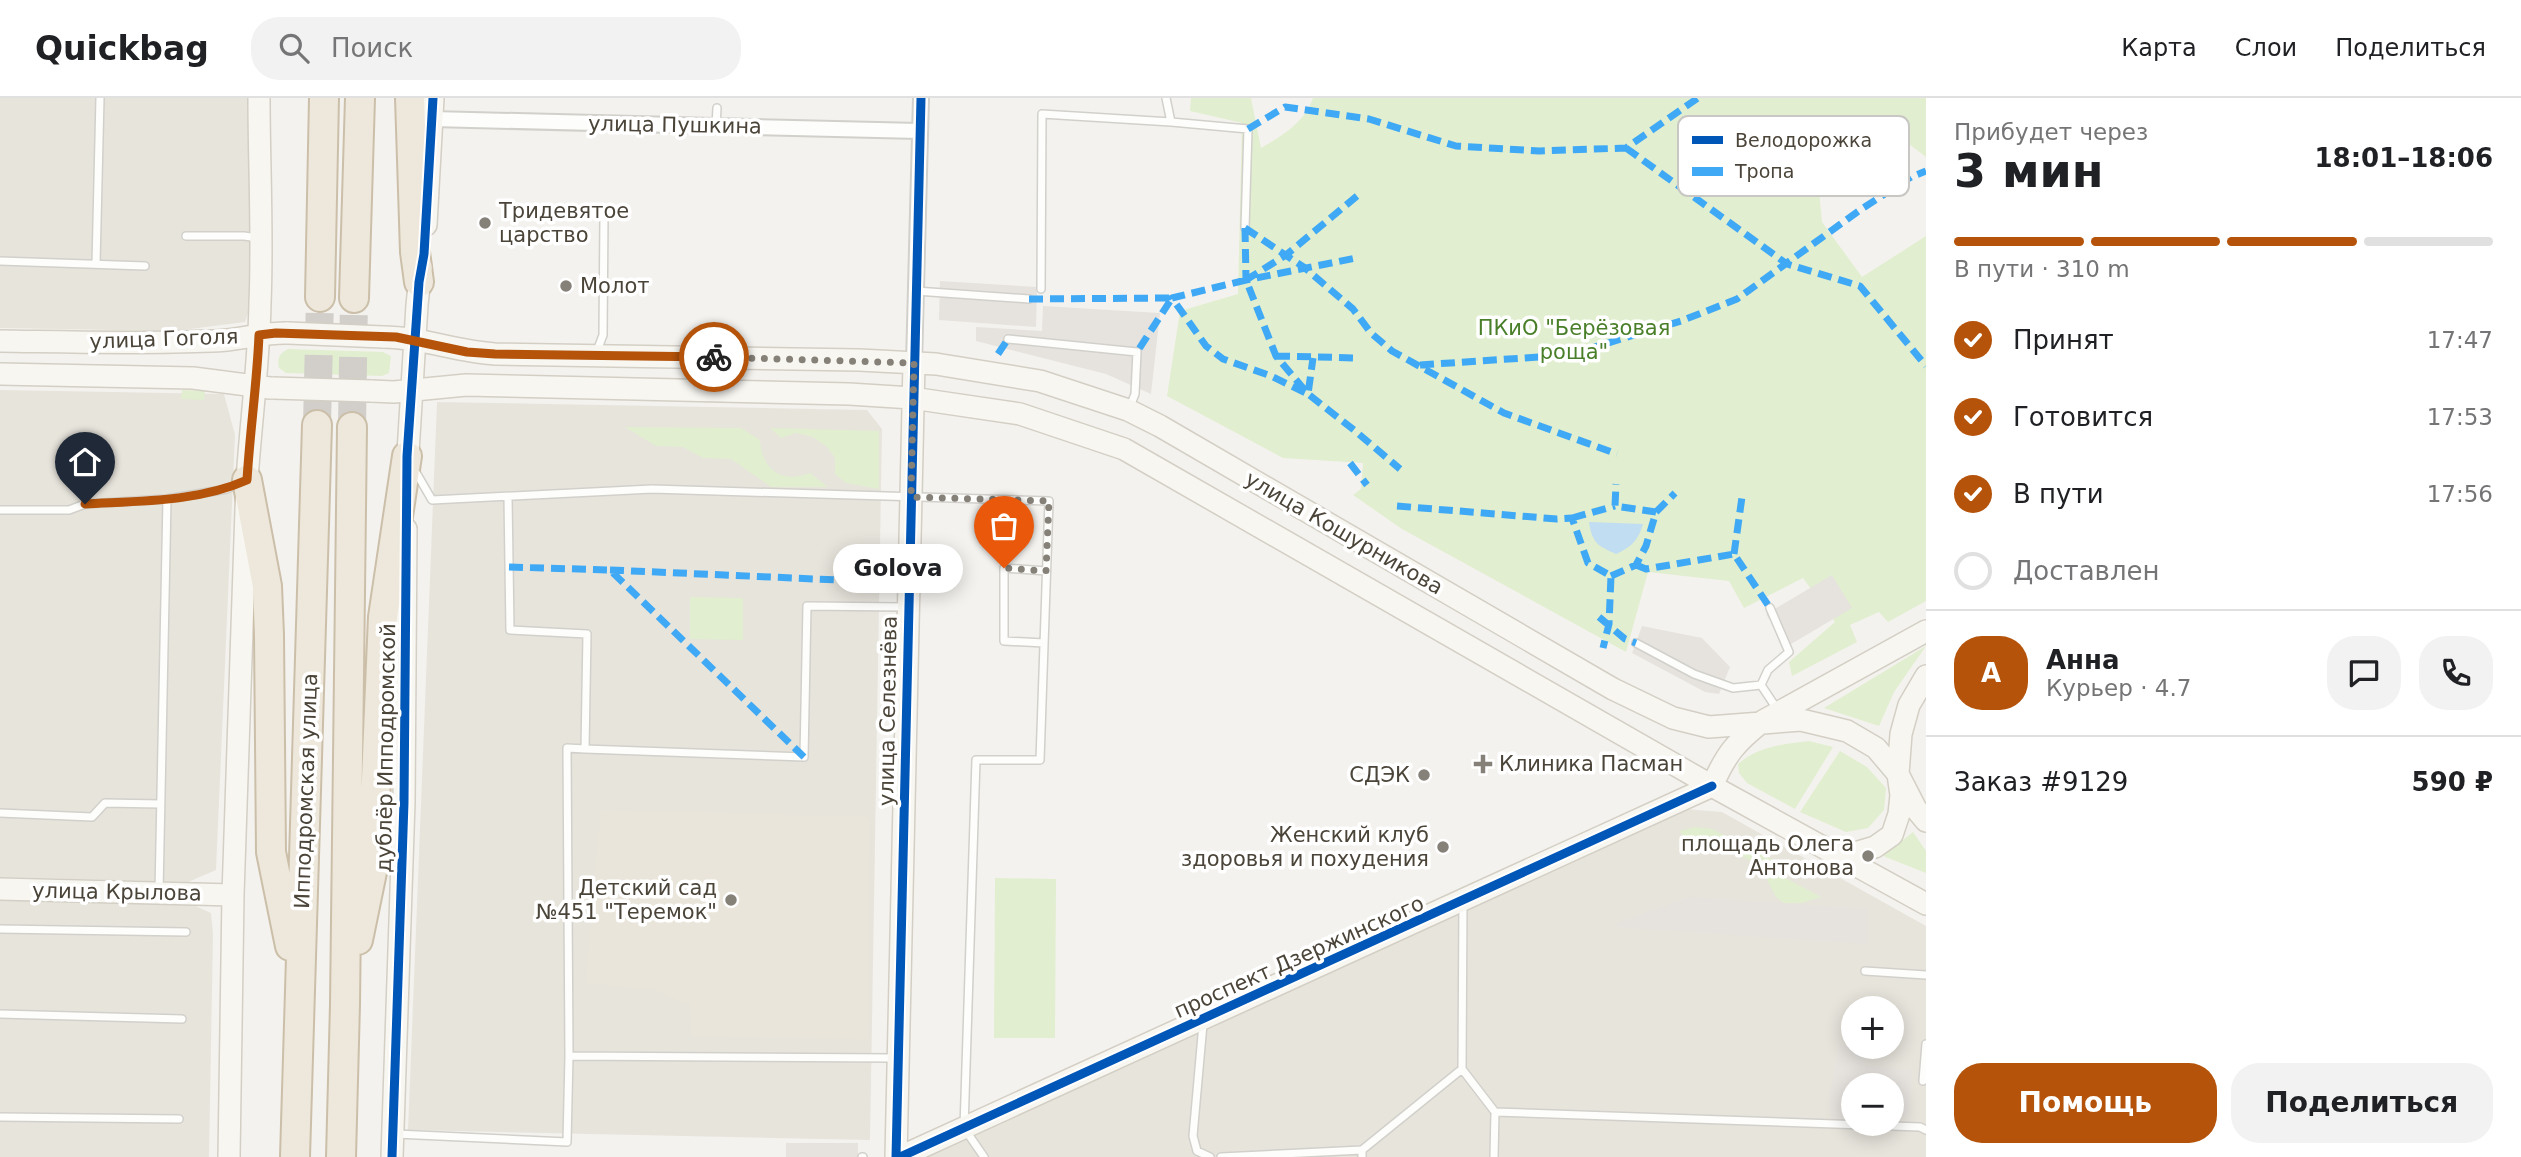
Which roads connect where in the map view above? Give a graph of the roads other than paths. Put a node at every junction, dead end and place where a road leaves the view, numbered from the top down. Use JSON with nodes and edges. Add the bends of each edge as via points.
{"nodes":[{"id":1,"x":100,"y":98,"type":"edge"},
{"id":2,"x":259,"y":98,"type":"edge"},
{"id":3,"x":324,"y":98,"type":"edge"},
{"id":4,"x":360,"y":98,"type":"edge"},
{"id":5,"x":410,"y":98,"type":"edge"},
{"id":6,"x":921,"y":98,"type":"edge"},
{"id":7,"x":1166,"y":98,"type":"edge"},
{"id":8,"x":432,"y":108,"type":"edge"},
{"id":9,"x":717,"y":108,"type":"dead end"},
{"id":10,"x":1171,"y":122,"type":"junction"},
{"id":11,"x":716,"y":125,"type":"junction"},
{"id":12,"x":919,"y":131,"type":"junction"},
{"id":13,"x":604,"y":216,"type":"dead end"},
{"id":14,"x":1245,"y":228,"type":"dead end"},
{"id":15,"x":186,"y":236,"type":"dead end"},
{"id":16,"x":262,"y":239,"type":"junction"},
{"id":17,"x":0,"y":261,"type":"edge"},
{"id":18,"x":96,"y":264,"type":"junction"},
{"id":19,"x":145,"y":266,"type":"dead end"},
{"id":20,"x":1041,"y":289,"type":"dead end"},
{"id":21,"x":915,"y":291,"type":"junction"},
{"id":22,"x":418,"y":294,"type":"junction"},
{"id":23,"x":320,"y":297,"type":"tunnel mouth"},
{"id":24,"x":354,"y":298,"type":"tunnel mouth"},
{"id":25,"x":1029,"y":299,"type":"dead end"},
{"id":26,"x":259,"y":335,"type":"junction"},
{"id":27,"x":1008,"y":339,"type":"dead end"},
{"id":28,"x":415,"y":340,"type":"junction"},
{"id":29,"x":0,"y":341,"type":"edge"},
{"id":30,"x":596,"y":355,"type":"junction"},
{"id":31,"x":914,"y":363,"type":"junction"},
{"id":32,"x":0,"y":374,"type":"edge"},
{"id":33,"x":265,"y":388,"type":"junction"},
{"id":34,"x":411,"y":390,"type":"junction"},
{"id":35,"x":912,"y":398,"type":"junction"},
{"id":36,"x":1128,"y":410,"type":"junction"},
{"id":37,"x":317,"y":425,"type":"tunnel mouth"},
{"id":38,"x":352,"y":427,"type":"tunnel mouth"},
{"id":39,"x":407,"y":456,"type":"junction"},
{"id":40,"x":247,"y":480,"type":"junction"},
{"id":41,"x":508,"y":497,"type":"junction"},
{"id":42,"x":911,"y":497,"type":"junction"},
{"id":43,"x":167,"y":499,"type":"junction"},
{"id":44,"x":0,"y":510,"type":"edge"},
{"id":45,"x":1046,"y":571,"type":"junction"},
{"id":46,"x":908,"y":607,"type":"junction"},
{"id":47,"x":1770,"y":608,"type":"dead end"},
{"id":48,"x":1926,"y":631,"type":"edge"},
{"id":49,"x":1044,"y":643,"type":"junction"},
{"id":50,"x":1636,"y":643,"type":"dead end"},
{"id":51,"x":1926,"y":676,"type":"edge"},
{"id":52,"x":1761,"y":685,"type":"junction"},
{"id":53,"x":1771,"y":717,"type":"junction"},
{"id":54,"x":585,"y":749,"type":"junction"},
{"id":55,"x":1898,"y":774,"type":"junction"},
{"id":56,"x":1712,"y":786,"type":"junction"},
{"id":57,"x":160,"y":804,"type":"junction"},
{"id":58,"x":0,"y":813,"type":"edge"},
{"id":59,"x":1926,"y":821,"type":"edge"},
{"id":60,"x":1841,"y":857,"type":"junction"},
{"id":61,"x":0,"y":889,"type":"edge"},
{"id":62,"x":159,"y":893,"type":"junction"},
{"id":63,"x":233,"y":895,"type":"junction"},
{"id":64,"x":1463,"y":902,"type":"junction"},
{"id":65,"x":1926,"y":904,"type":"edge"},
{"id":66,"x":0,"y":929,"type":"edge"},
{"id":67,"x":186,"y":932,"type":"dead end"},
{"id":68,"x":1865,"y":971,"type":"dead end"},
{"id":69,"x":1926,"y":975,"type":"edge"},
{"id":70,"x":299,"y":992,"type":"junction"},
{"id":71,"x":345,"y":1004,"type":"junction"},
{"id":72,"x":0,"y":1014,"type":"edge"},
{"id":73,"x":182,"y":1019,"type":"dead end"},
{"id":74,"x":1203,"y":1019,"type":"junction"},
{"id":75,"x":1926,"y":1044,"type":"edge"},
{"id":76,"x":569,"y":1056,"type":"junction"},
{"id":77,"x":898,"y":1058,"type":"junction"},
{"id":78,"x":1462,"y":1069,"type":"junction"},
{"id":79,"x":1923,"y":1081,"type":"dead end"},
{"id":80,"x":1495,"y":1112,"type":"junction"},
{"id":81,"x":0,"y":1117,"type":"edge"},
{"id":82,"x":179,"y":1119,"type":"dead end"},
{"id":83,"x":964,"y":1128,"type":"junction"},
{"id":84,"x":1926,"y":1130,"type":"edge"},
{"id":85,"x":393,"y":1134,"type":"junction"},
{"id":86,"x":1362,"y":1153,"type":"edge"},
{"id":87,"x":229,"y":1157,"type":"edge"},
{"id":88,"x":295,"y":1157,"type":"edge"},
{"id":89,"x":341,"y":1157,"type":"edge"},
{"id":90,"x":392,"y":1157,"type":"edge"},
{"id":91,"x":898,"y":1157,"type":"edge"},
{"id":92,"x":984,"y":1157,"type":"edge"},
{"id":93,"x":1210,"y":1157,"type":"edge"},
{"id":94,"x":1221,"y":1157,"type":"edge"},
{"id":95,"x":1494,"y":1157,"type":"edge"}],
"edges":[{"from":1,"to":18,"type":"lane"},
{"from":2,"to":16,"type":"main road"},
{"from":3,"to":23,"type":"highway"},
{"from":4,"to":24,"type":"highway"},
{"from":5,"to":22,"type":"highway"},
{"from":6,"to":12,"type":"street","name":"улица Селезнёва"},
{"from":7,"to":10,"type":"lane"},
{"from":8,"to":11,"type":"street","name":"улица Пушкина"},
{"from":8,"to":22,"type":"main road"},
{"from":9,"to":11,"type":"lane"},
{"from":10,"to":14,"type":"lane","via":[[1248,129]]},
{"from":10,"to":20,"type":"lane","via":[[1042,114]]},
{"from":11,"to":12,"type":"street","name":"улица Пушкина"},
{"from":12,"to":21,"type":"street","name":"улица Селезнёва"},
{"from":13,"to":30,"type":"lane","via":[[603,335]]},
{"from":15,"to":16,"type":"lane"},
{"from":16,"to":26,"type":"main road"},
{"from":17,"to":18,"type":"lane"},
{"from":18,"to":19,"type":"lane"},
{"from":21,"to":25,"type":"lane"},
{"from":21,"to":31,"type":"street","name":"улица Селезнёва"},
{"from":22,"to":28,"type":"main road"},
{"from":26,"to":28,"type":"main road","name":"улица Гоголя","bridge":true},
{"from":26,"to":29,"type":"main road","name":"улица Гоголя","via":[[192,342]]},
{"from":26,"to":33,"type":"main road"},
{"from":27,"to":36,"type":"lane","via":[[1137,352],[1135,394]]},
{"from":28,"to":30,"type":"main road","name":"улица Гоголя","via":[[467,352]]},
{"from":28,"to":34,"type":"main road","name":"дублёр Ипподромской"},
{"from":30,"to":31,"type":"main road","name":"улица Гоголя"},
{"from":31,"to":35,"type":"main road","name":"улица Селезнёва"},
{"from":31,"to":36,"type":"main road","name":"улица Кошурникова","via":[[1040,381]]},
{"from":32,"to":33,"type":"main road","name":"улица Гоголя","via":[[193,377]]},
{"from":33,"to":34,"type":"main road","name":"улица Гоголя","bridge":true},
{"from":33,"to":40,"type":"main road","via":[[251,415]]},
{"from":34,"to":35,"type":"main road","name":"улица Гоголя","via":[[480,386]]},
{"from":34,"to":39,"type":"main road","name":"дублёр Ипподромской"},
{"from":35,"to":42,"type":"main road","name":"улица Селезнёва"},
{"from":35,"to":56,"type":"main road","name":"улица Кошурникова","via":[[1020,414],[1124,449]]},
{"from":36,"to":53,"type":"main road","name":"улица Кошурникова","via":[[1673,718],[1709,727]]},
{"from":37,"to":70,"type":"highway","name":"Ипподромская улица"},
{"from":38,"to":71,"type":"highway","name":"Ипподромская улица"},
{"from":39,"to":41,"type":"lane","via":[[432,500]]},
{"from":39,"to":71,"type":"highway","via":[[383,617],[373,872]]},
{"from":39,"to":85,"type":"main road","name":"дублёр Ипподромской","via":[[404,802]]},
{"from":40,"to":43,"type":"lane","via":[[228,489]]},
{"from":40,"to":63,"type":"main road"},
{"from":40,"to":70,"type":"highway","via":[[267,586],[271,852]]},
{"from":41,"to":42,"type":"lane","via":[[652,489]]},
{"from":41,"to":54,"type":"lane","via":[[510,630],[587,634]]},
{"from":42,"to":45,"type":"lane","via":[[1049,501]]},
{"from":42,"to":46,"type":"main road","name":"улица Селезнёва"},
{"from":43,"to":44,"type":"lane","via":[[85,504],[69,510]]},
{"from":43,"to":57,"type":"lane"},
{"from":45,"to":49,"type":"lane"},
{"from":45,"to":49,"type":"lane","via":[[1004,568],[1004,641]]},
{"from":46,"to":54,"type":"lane","via":[[807,606],[804,757]]},
{"from":46,"to":77,"type":"main road","name":"улица Селезнёва"},
{"from":47,"to":52,"type":"lane","via":[[1789,652],[1768,670]]},
{"from":48,"to":53,"type":"main road"},
{"from":49,"to":83,"type":"lane","via":[[1040,760],[976,760]]},
{"from":50,"to":52,"type":"lane","via":[[1694,674],[1733,688]]},
{"from":51,"to":55,"type":"main road","via":[[1909,705]]},
{"from":52,"to":53,"type":"lane"},
{"from":53,"to":55,"type":"main road","via":[[1847,731],[1876,748]]},
{"from":53,"to":56,"type":"main road","via":[[1742,737],[1724,759]]},
{"from":54,"to":76,"type":"lane","via":[[567,748]]},
{"from":55,"to":59,"type":"main road"},
{"from":55,"to":60,"type":"main road","via":[[1902,795],[1892,835],[1875,847]]},
{"from":56,"to":60,"type":"main road"},
{"from":56,"to":64,"type":"main road","name":"проспект Дзержинского"},
{"from":57,"to":58,"type":"lane","via":[[105,803],[92,817]]},
{"from":57,"to":62,"type":"lane"},
{"from":60,"to":65,"type":"main road"},
{"from":61,"to":62,"type":"main road","name":"улица Крылова"},
{"from":62,"to":63,"type":"main road","name":"улица Крылова"},
{"from":63,"to":87,"type":"main road"},
{"from":64,"to":74,"type":"main road","name":"проспект Дзержинского"},
{"from":64,"to":78,"type":"lane"},
{"from":66,"to":67,"type":"lane"},
{"from":68,"to":69,"type":"lane"},
{"from":70,"to":88,"type":"highway","name":"Ипподромская улица"},
{"from":71,"to":89,"type":"highway","name":"Ипподромская улица"},
{"from":72,"to":73,"type":"lane"},
{"from":74,"to":83,"type":"main road","name":"проспект Дзержинского"},
{"from":74,"to":93,"type":"lane","via":[[1194,1136],[1196,1151]]},
{"from":75,"to":79,"type":"lane"},
{"from":76,"to":77,"type":"lane"},
{"from":76,"to":85,"type":"lane","via":[[568,1142]]},
{"from":77,"to":91,"type":"main road","name":"улица Селезнёва"},
{"from":78,"to":80,"type":"lane"},
{"from":78,"to":86,"type":"lane"},
{"from":80,"to":84,"type":"lane"},
{"from":80,"to":95,"type":"lane"},
{"from":81,"to":82,"type":"lane"},
{"from":83,"to":91,"type":"main road","name":"проспект Дзержинского"},
{"from":83,"to":92,"type":"lane"},
{"from":85,"to":90,"type":"main road","name":"дублёр Ипподромской"},
{"from":86,"to":94,"type":"lane"}]}
